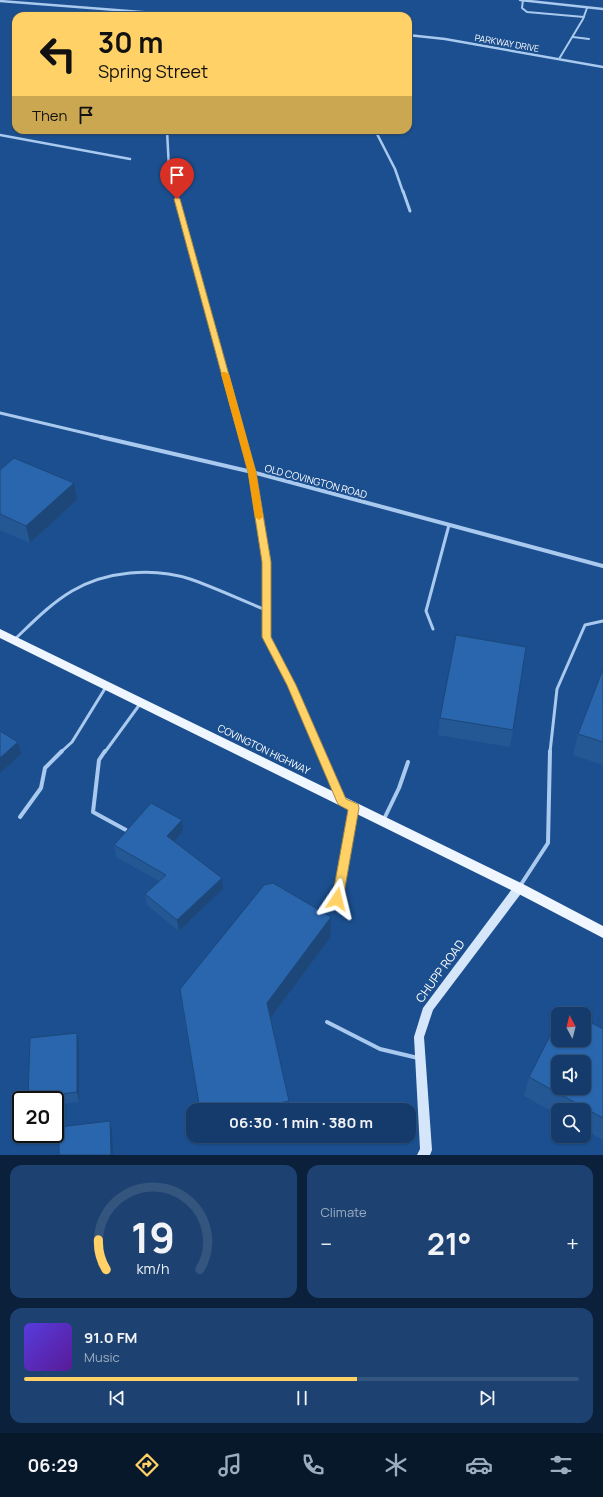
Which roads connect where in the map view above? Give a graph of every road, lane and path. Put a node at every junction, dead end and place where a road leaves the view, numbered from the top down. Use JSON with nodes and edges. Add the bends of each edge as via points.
{"nodes":[{"id":1,"x":520,"y":0,"type":"edge"},
{"id":2,"x":523,"y":0,"type":"edge"},
{"id":3,"x":0,"y":1,"type":"edge"},
{"id":4,"x":587,"y":8,"type":"junction"},
{"id":5,"x":603,"y":9,"type":"edge"},
{"id":6,"x":143,"y":12,"type":"edge"},
{"id":7,"x":584,"y":17,"type":"junction"},
{"id":8,"x":412,"y":35,"type":"edge"},
{"id":9,"x":573,"y":37,"type":"junction"},
{"id":10,"x":589,"y":39,"type":"dead end"},
{"id":11,"x":559,"y":59,"type":"junction"},
{"id":12,"x":603,"y":67,"type":"edge"},
{"id":13,"x":167,"y":134,"type":"edge"},
{"id":14,"x":377,"y":134,"type":"edge"},
{"id":15,"x":0,"y":135,"type":"edge"},
{"id":16,"x":130,"y":159,"type":"dead end"},
{"id":17,"x":410,"y":211,"type":"dead end"},
{"id":18,"x":0,"y":413,"type":"edge"},
{"id":19,"x":252,"y":472,"type":"junction"},
{"id":20,"x":449,"y":525,"type":"junction"},
{"id":21,"x":603,"y":566,"type":"edge"},
{"id":22,"x":266,"y":610,"type":"junction"},
{"id":23,"x":603,"y":621,"type":"edge"},
{"id":24,"x":433,"y":629,"type":"dead end"},
{"id":25,"x":0,"y":633,"type":"edge"},
{"id":26,"x":14,"y":640,"type":"junction"},
{"id":27,"x":107,"y":686,"type":"junction"},
{"id":28,"x":141,"y":703,"type":"junction"},
{"id":29,"x":408,"y":762,"type":"dead end"},
{"id":30,"x":342,"y":802,"type":"junction"},
{"id":31,"x":354,"y":808,"type":"junction"},
{"id":32,"x":20,"y":817,"type":"dead end"},
{"id":33,"x":383,"y":822,"type":"junction"},
{"id":34,"x":126,"y":830,"type":"edge"},
{"id":35,"x":518,"y":888,"type":"junction"},
{"id":36,"x":337,"y":899,"type":"dead end"},
{"id":37,"x":603,"y":932,"type":"edge"},
{"id":38,"x":327,"y":1022,"type":"dead end"},
{"id":39,"x":420,"y":1059,"type":"junction"},
{"id":40,"x":423,"y":1155,"type":"edge"}],
"edges":[{"from":1,"to":2,"type":"street"},
{"from":2,"to":4,"type":"street"},
{"from":2,"to":7,"type":"lane","via":[[522,8],[527,12]]},
{"from":3,"to":6,"type":"street"},
{"from":4,"to":5,"type":"street"},
{"from":4,"to":7,"type":"lane"},
{"from":7,"to":9,"type":"lane"},
{"from":8,"to":11,"type":"street","name":"PARKWAY DRIVE"},
{"from":9,"to":10,"type":"lane"},
{"from":9,"to":11,"type":"lane"},
{"from":11,"to":12,"type":"street","name":"PARKWAY DRIVE"},
{"from":13,"to":19,"type":"street","via":[[169,168]]},
{"from":14,"to":17,"type":"street","via":[[395,169]]},
{"from":15,"to":16,"type":"street"},
{"from":18,"to":19,"type":"street","name":"OLD COVINGTON ROAD"},
{"from":19,"to":20,"type":"street","name":"OLD COVINGTON ROAD"},
{"from":19,"to":22,"type":"lane","via":[[266,562]]},
{"from":20,"to":21,"type":"street","name":"OLD COVINGTON ROAD"},
{"from":20,"to":24,"type":"lane","via":[[426,611]]},
{"from":22,"to":26,"type":"lane","via":[[189,579],[161,574],[126,573],[95,581],[72,591]]},
{"from":22,"to":30,"type":"lane","via":[[266,637],[292,685]]},
{"from":23,"to":35,"type":"lane","via":[[585,625],[557,689],[549,757],[548,843]]},
{"from":25,"to":26,"type":"main road","name":"COVINGTON HIGHWAY"},
{"from":26,"to":27,"type":"main road","name":"COVINGTON HIGHWAY"},
{"from":27,"to":28,"type":"main road","name":"COVINGTON HIGHWAY"},
{"from":27,"to":32,"type":"lane","via":[[72,742],[46,768],[41,788]]},
{"from":28,"to":30,"type":"main road","name":"COVINGTON HIGHWAY"},
{"from":28,"to":34,"type":"lane","via":[[99,760],[93,812]]},
{"from":29,"to":33,"type":"lane"},
{"from":30,"to":31,"type":"main road","name":"COVINGTON HIGHWAY"},
{"from":31,"to":33,"type":"main road","name":"COVINGTON HIGHWAY"},
{"from":31,"to":36,"type":"lane"},
{"from":33,"to":35,"type":"main road","name":"COVINGTON HIGHWAY"},
{"from":35,"to":37,"type":"main road","name":"COVINGTON HIGHWAY"},
{"from":35,"to":39,"type":"street","name":"CHUPP ROAD","via":[[428,1008],[419,1038]]},
{"from":38,"to":39,"type":"lane","via":[[380,1048]]},
{"from":39,"to":40,"type":"street","name":"CHUPP ROAD","via":[[426,1150]]}]}
